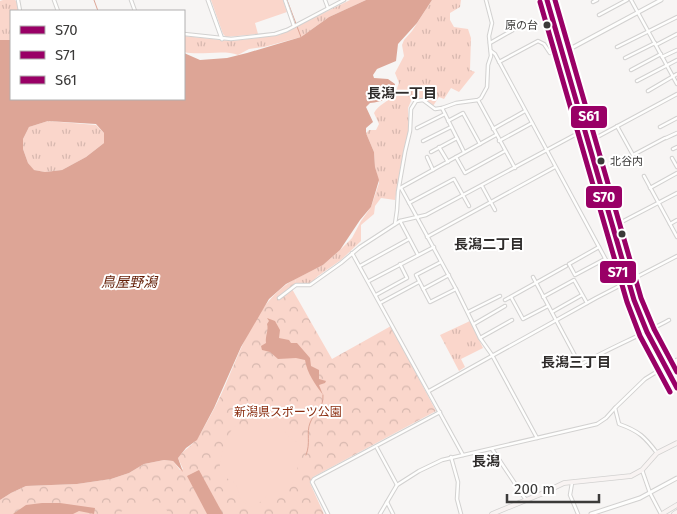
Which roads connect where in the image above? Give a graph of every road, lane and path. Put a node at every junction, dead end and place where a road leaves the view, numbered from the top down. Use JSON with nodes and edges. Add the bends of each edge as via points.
{"nodes":[{"id":1,"x":208,"y":0,"type":"edge"},
{"id":2,"x":285,"y":0,"type":"edge"},
{"id":3,"x":325,"y":0,"type":"edge"},
{"id":4,"x":344,"y":0,"type":"edge"},
{"id":5,"x":486,"y":0,"type":"edge"},
{"id":6,"x":547,"y":0,"type":"edge"},
{"id":7,"x":597,"y":0,"type":"edge"},
{"id":8,"x":627,"y":0,"type":"edge"},
{"id":9,"x":631,"y":0,"type":"edge"},
{"id":10,"x":661,"y":0,"type":"edge"},
{"id":11,"x":592,"y":2,"type":"dead end"},
{"id":12,"x":328,"y":8,"type":"junction"},
{"id":13,"x":638,"y":12,"type":"junction"},
{"id":14,"x":600,"y":16,"type":"dead end"},
{"id":15,"x":677,"y":17,"type":"edge"},
{"id":16,"x":295,"y":26,"type":"junction"},
{"id":17,"x":520,"y":26,"type":"dead end"},
{"id":18,"x":648,"y":31,"type":"junction"},
{"id":19,"x":185,"y":34,"type":"edge"},
{"id":20,"x":677,"y":34,"type":"edge"},
{"id":21,"x":222,"y":38,"type":"junction"},
{"id":22,"x":490,"y":43,"type":"junction"},
{"id":23,"x":656,"y":44,"type":"junction"},
{"id":24,"x":617,"y":47,"type":"dead end"},
{"id":25,"x":677,"y":50,"type":"edge"},
{"id":26,"x":491,"y":51,"type":"junction"},
{"id":27,"x":561,"y":52,"type":"junction"},
{"id":28,"x":662,"y":56,"type":"junction"},
{"id":29,"x":625,"y":58,"type":"dead end"},
{"id":30,"x":677,"y":60,"type":"edge"},
{"id":31,"x":499,"y":62,"type":"junction"},
{"id":32,"x":667,"y":65,"type":"junction"},
{"id":33,"x":631,"y":70,"type":"dead end"},
{"id":34,"x":677,"y":74,"type":"edge"},
{"id":35,"x":672,"y":77,"type":"junction"},
{"id":36,"x":637,"y":81,"type":"dead end"},
{"id":37,"x":677,"y":84,"type":"edge"},
{"id":38,"x":648,"y":91,"type":"dead end"},
{"id":39,"x":677,"y":94,"type":"edge"},
{"id":40,"x":478,"y":100,"type":"junction"},
{"id":41,"x":442,"y":108,"type":"junction"},
{"id":42,"x":525,"y":111,"type":"junction"},
{"id":43,"x":445,"y":114,"type":"junction"},
{"id":44,"x":677,"y":118,"type":"edge"},
{"id":45,"x":448,"y":121,"type":"junction"},
{"id":46,"x":532,"y":123,"type":"junction"},
{"id":47,"x":617,"y":126,"type":"junction"},
{"id":48,"x":451,"y":127,"type":"junction"},
{"id":49,"x":660,"y":127,"type":"dead end"},
{"id":50,"x":417,"y":128,"type":"dead end"},
{"id":51,"x":493,"y":128,"type":"junction"},
{"id":52,"x":584,"y":130,"type":"junction"},
{"id":53,"x":677,"y":133,"type":"edge"},
{"id":54,"x":496,"y":135,"type":"junction"},
{"id":55,"x":457,"y":138,"type":"junction"},
{"id":56,"x":423,"y":141,"type":"dead end"},
{"id":57,"x":499,"y":141,"type":"junction"},
{"id":58,"x":587,"y":143,"type":"junction"},
{"id":59,"x":480,"y":144,"type":"junction"},
{"id":60,"x":677,"y":147,"type":"edge"},
{"id":61,"x":439,"y":148,"type":"junction"},
{"id":62,"x":673,"y":149,"type":"dead end"},
{"id":63,"x":505,"y":151,"type":"junction"},
{"id":64,"x":431,"y":152,"type":"dead end"},
{"id":65,"x":464,"y":152,"type":"junction"},
{"id":66,"x":547,"y":152,"type":"junction"},
{"id":67,"x":426,"y":157,"type":"dead end"},
{"id":68,"x":456,"y":157,"type":"junction"},
{"id":69,"x":672,"y":158,"type":"dead end"},
{"id":70,"x":448,"y":162,"type":"junction"},
{"id":71,"x":556,"y":167,"type":"junction"},
{"id":72,"x":677,"y":167,"type":"edge"},
{"id":73,"x":515,"y":168,"type":"junction"},
{"id":74,"x":433,"y":170,"type":"junction"},
{"id":75,"x":677,"y":173,"type":"edge"},
{"id":76,"x":644,"y":176,"type":"dead end"},
{"id":77,"x":482,"y":186,"type":"junction"},
{"id":78,"x":400,"y":188,"type":"junction"},
{"id":79,"x":650,"y":188,"type":"junction"},
{"id":80,"x":677,"y":193,"type":"edge"},
{"id":81,"x":463,"y":195,"type":"junction"},
{"id":82,"x":491,"y":202,"type":"junction"},
{"id":83,"x":410,"y":203,"type":"junction"},
{"id":84,"x":659,"y":204,"type":"junction"},
{"id":85,"x":469,"y":206,"type":"dead end"},
{"id":86,"x":495,"y":210,"type":"dead end"},
{"id":87,"x":418,"y":218,"type":"junction"},
{"id":88,"x":677,"y":220,"type":"edge"},
{"id":89,"x":400,"y":221,"type":"junction"},
{"id":90,"x":670,"y":224,"type":"junction"},
{"id":91,"x":394,"y":226,"type":"junction"},
{"id":92,"x":612,"y":227,"type":"junction"},
{"id":93,"x":677,"y":236,"type":"edge"},
{"id":94,"x":427,"y":237,"type":"junction"},
{"id":95,"x":409,"y":239,"type":"junction"},
{"id":96,"x":434,"y":247,"type":"junction"},
{"id":97,"x":599,"y":247,"type":"junction"},
{"id":98,"x":352,"y":253,"type":"junction"},
{"id":99,"x":418,"y":255,"type":"junction"},
{"id":100,"x":677,"y":256,"type":"edge"},
{"id":101,"x":606,"y":259,"type":"junction"},
{"id":102,"x":441,"y":262,"type":"junction"},
{"id":103,"x":400,"y":264,"type":"junction"},
{"id":104,"x":360,"y":266,"type":"junction"},
{"id":105,"x":566,"y":266,"type":"dead end"},
{"id":106,"x":449,"y":275,"type":"junction"},
{"id":107,"x":532,"y":277,"type":"dead end"},
{"id":108,"x":628,"y":281,"type":"junction"},
{"id":109,"x":368,"y":282,"type":"junction"},
{"id":110,"x":419,"y":282,"type":"junction"},
{"id":111,"x":536,"y":284,"type":"junction"},
{"id":112,"x":620,"y":286,"type":"junction"},
{"id":113,"x":423,"y":289,"type":"junction"},
{"id":114,"x":456,"y":289,"type":"junction"},
{"id":115,"x":376,"y":295,"type":"junction"},
{"id":116,"x":582,"y":295,"type":"junction"},
{"id":117,"x":500,"y":296,"type":"dead end"},
{"id":118,"x":510,"y":297,"type":"junction"},
{"id":119,"x":543,"y":297,"type":"junction"},
{"id":120,"x":279,"y":298,"type":"dead end"},
{"id":121,"x":505,"y":300,"type":"dead end"},
{"id":122,"x":380,"y":303,"type":"junction"},
{"id":123,"x":587,"y":303,"type":"junction"},
{"id":124,"x":505,"y":306,"type":"dead end"},
{"id":125,"x":548,"y":306,"type":"junction"},
{"id":126,"x":552,"y":312,"type":"junction"},
{"id":127,"x":467,"y":313,"type":"junction"},
{"id":128,"x":512,"y":320,"type":"dead end"},
{"id":129,"x":556,"y":320,"type":"junction"},
{"id":130,"x":669,"y":320,"type":"dead end"},
{"id":131,"x":474,"y":324,"type":"junction"},
{"id":132,"x":647,"y":332,"type":"junction"},
{"id":133,"x":480,"y":338,"type":"junction"},
{"id":134,"x":492,"y":355,"type":"junction"},
{"id":135,"x":677,"y":360,"type":"edge"},
{"id":136,"x":666,"y":366,"type":"junction"},
{"id":137,"x":677,"y":388,"type":"edge"},
{"id":138,"x":428,"y":390,"type":"junction"},
{"id":139,"x":615,"y":408,"type":"junction"},
{"id":140,"x":440,"y":412,"type":"junction"},
{"id":141,"x":537,"y":438,"type":"junction"},
{"id":142,"x":677,"y":442,"type":"edge"},
{"id":143,"x":377,"y":448,"type":"dead end"},
{"id":144,"x":492,"y":449,"type":"junction"},
{"id":145,"x":657,"y":453,"type":"junction"},
{"id":146,"x":463,"y":454,"type":"junction"},
{"id":147,"x":451,"y":457,"type":"junction"},
{"id":148,"x":642,"y":470,"type":"junction"},
{"id":149,"x":677,"y":478,"type":"edge"},
{"id":150,"x":572,"y":481,"type":"junction"},
{"id":151,"x":397,"y":485,"type":"junction"},
{"id":152,"x":650,"y":493,"type":"junction"},
{"id":153,"x":527,"y":501,"type":"junction"},
{"id":154,"x":387,"y":502,"type":"junction"},
{"id":155,"x":677,"y":505,"type":"edge"},
{"id":156,"x":499,"y":513,"type":"edge"},
{"id":157,"x":328,"y":514,"type":"edge"},
{"id":158,"x":380,"y":514,"type":"edge"},
{"id":159,"x":392,"y":514,"type":"edge"},
{"id":160,"x":460,"y":514,"type":"edge"},
{"id":161,"x":492,"y":514,"type":"edge"},
{"id":162,"x":578,"y":514,"type":"edge"},
{"id":163,"x":590,"y":514,"type":"edge"},
{"id":164,"x":661,"y":514,"type":"edge"}],
"edges":[{"from":1,"to":21,"type":"street"},
{"from":2,"to":16,"type":"street"},
{"from":3,"to":12,"type":"street"},
{"from":4,"to":12,"type":"street"},
{"from":5,"to":22,"type":"street","via":[[492,23]]},
{"from":6,"to":27,"type":"street"},
{"from":7,"to":11,"type":"street"},
{"from":8,"to":14,"type":"street"},
{"from":9,"to":13,"type":"street"},
{"from":10,"to":13,"type":"street"},
{"from":12,"to":16,"type":"street"},
{"from":13,"to":18,"type":"street"},
{"from":13,"to":27,"type":"street"},
{"from":15,"to":18,"type":"street"},
{"from":16,"to":21,"type":"street","via":[[275,34]]},
{"from":17,"to":22,"type":"street"},
{"from":18,"to":23,"type":"street"},
{"from":18,"to":24,"type":"street"},
{"from":19,"to":21,"type":"street"},
{"from":20,"to":23,"type":"street"},
{"from":22,"to":26,"type":"street"},
{"from":23,"to":28,"type":"street"},
{"from":23,"to":29,"type":"street"},
{"from":25,"to":28,"type":"street"},
{"from":26,"to":31,"type":"street"},
{"from":26,"to":40,"type":"street","via":[[486,87]]},
{"from":27,"to":31,"type":"street","via":[[550,53],[538,41]]},
{"from":27,"to":52,"type":"street"},
{"from":28,"to":32,"type":"street"},
{"from":28,"to":33,"type":"street"},
{"from":30,"to":32,"type":"street"},
{"from":31,"to":42,"type":"street"},
{"from":32,"to":35,"type":"street"},
{"from":32,"to":36,"type":"street"},
{"from":34,"to":35,"type":"street"},
{"from":35,"to":37,"type":"street"},
{"from":35,"to":38,"type":"street"},
{"from":39,"to":47,"type":"street"},
{"from":40,"to":41,"type":"street"},
{"from":40,"to":51,"type":"street"},
{"from":41,"to":43,"type":"street"},
{"from":41,"to":78,"type":"street","via":[[432,108],[423,100],[412,104]]},
{"from":42,"to":46,"type":"street"},
{"from":42,"to":51,"type":"street"},
{"from":43,"to":45,"type":"street"},
{"from":43,"to":50,"type":"street"},
{"from":44,"to":49,"type":"street"},
{"from":45,"to":48,"type":"street"},
{"from":45,"to":59,"type":"street","via":[[463,113]]},
{"from":46,"to":57,"type":"street"},
{"from":46,"to":66,"type":"street"},
{"from":47,"to":53,"type":"street","via":[[633,155]]},
{"from":47,"to":58,"type":"street"},
{"from":48,"to":55,"type":"street"},
{"from":48,"to":56,"type":"street"},
{"from":51,"to":54,"type":"street"},
{"from":52,"to":58,"type":"street"},
{"from":52,"to":66,"type":"street"},
{"from":54,"to":57,"type":"street"},
{"from":54,"to":59,"type":"street"},
{"from":55,"to":61,"type":"street"},
{"from":55,"to":65,"type":"street"},
{"from":57,"to":63,"type":"street"},
{"from":58,"to":92,"type":"street"},
{"from":59,"to":65,"type":"street"},
{"from":60,"to":62,"type":"street"},
{"from":61,"to":64,"type":"street"},
{"from":61,"to":70,"type":"street"},
{"from":63,"to":68,"type":"street","via":[[465,173]]},
{"from":63,"to":73,"type":"street"},
{"from":65,"to":68,"type":"street"},
{"from":66,"to":71,"type":"street"},
{"from":66,"to":73,"type":"street"},
{"from":67,"to":74,"type":"street"},
{"from":68,"to":70,"type":"street"},
{"from":69,"to":72,"type":"street"},
{"from":70,"to":74,"type":"street"},
{"from":71,"to":82,"type":"street"},
{"from":71,"to":97,"type":"street"},
{"from":73,"to":77,"type":"street"},
{"from":74,"to":78,"type":"street"},
{"from":75,"to":79,"type":"street"},
{"from":76,"to":79,"type":"street"},
{"from":77,"to":81,"type":"street"},
{"from":77,"to":82,"type":"street"},
{"from":78,"to":83,"type":"street"},
{"from":78,"to":91,"type":"street"},
{"from":79,"to":84,"type":"street"},
{"from":80,"to":84,"type":"street"},
{"from":81,"to":83,"type":"street","via":[[454,179]]},
{"from":81,"to":85,"type":"street"},
{"from":81,"to":87,"type":"street"},
{"from":82,"to":86,"type":"street"},
{"from":82,"to":94,"type":"street"},
{"from":83,"to":87,"type":"street"},
{"from":84,"to":90,"type":"street"},
{"from":84,"to":92,"type":"street"},
{"from":87,"to":89,"type":"street"},
{"from":87,"to":94,"type":"street"},
{"from":88,"to":90,"type":"street"},
{"from":89,"to":91,"type":"street"},
{"from":89,"to":95,"type":"street"},
{"from":90,"to":93,"type":"street"},
{"from":91,"to":98,"type":"street"},
{"from":92,"to":108,"type":"street"},
{"from":94,"to":96,"type":"street"},
{"from":95,"to":99,"type":"street"},
{"from":95,"to":104,"type":"street"},
{"from":96,"to":99,"type":"street"},
{"from":96,"to":102,"type":"street"},
{"from":97,"to":101,"type":"street"},
{"from":97,"to":101,"type":"street","via":[[569,264],[575,275]]},
{"from":98,"to":104,"type":"street"},
{"from":98,"to":120,"type":"street","via":[[310,285],[296,285]]},
{"from":99,"to":103,"type":"street"},
{"from":100,"to":108,"type":"street"},
{"from":101,"to":112,"type":"street"},
{"from":102,"to":106,"type":"street"},
{"from":102,"to":110,"type":"street","via":[[416,275]]},
{"from":103,"to":109,"type":"street"},
{"from":103,"to":115,"type":"street","via":[[407,278]]},
{"from":104,"to":109,"type":"street"},
{"from":105,"to":111,"type":"street"},
{"from":106,"to":113,"type":"street"},
{"from":106,"to":114,"type":"street"},
{"from":107,"to":111,"type":"street"},
{"from":108,"to":112,"type":"street"},
{"from":108,"to":132,"type":"street"},
{"from":109,"to":115,"type":"street"},
{"from":110,"to":113,"type":"street"},
{"from":110,"to":122,"type":"street"},
{"from":111,"to":118,"type":"street"},
{"from":111,"to":119,"type":"street"},
{"from":112,"to":123,"type":"street"},
{"from":113,"to":114,"type":"street","via":[[430,302]]},
{"from":114,"to":127,"type":"street"},
{"from":115,"to":122,"type":"street"},
{"from":116,"to":119,"type":"street","via":[[574,280]]},
{"from":116,"to":123,"type":"street"},
{"from":116,"to":126,"type":"street"},
{"from":117,"to":127,"type":"street"},
{"from":118,"to":121,"type":"street"},
{"from":118,"to":125,"type":"street","via":[[523,319]]},
{"from":119,"to":125,"type":"street"},
{"from":122,"to":138,"type":"street"},
{"from":123,"to":129,"type":"street"},
{"from":124,"to":131,"type":"street"},
{"from":125,"to":126,"type":"street"},
{"from":126,"to":129,"type":"street"},
{"from":127,"to":131,"type":"street"},
{"from":128,"to":133,"type":"street"},
{"from":129,"to":132,"type":"street","via":[[580,365]]},
{"from":129,"to":134,"type":"street"},
{"from":130,"to":132,"type":"street"},
{"from":131,"to":133,"type":"street"},
{"from":132,"to":136,"type":"street"},
{"from":133,"to":134,"type":"street"},
{"from":134,"to":138,"type":"street"},
{"from":134,"to":141,"type":"street"},
{"from":135,"to":136,"type":"street"},
{"from":136,"to":137,"type":"street"},
{"from":136,"to":139,"type":"street","via":[[644,380]]},
{"from":138,"to":140,"type":"street"},
{"from":139,"to":141,"type":"street","via":[[597,424]]},
{"from":139,"to":145,"type":"street","via":[[619,424],[642,434]]},
{"from":140,"to":146,"type":"street"},
{"from":140,"to":157,"type":"street","via":[[314,479],[314,489]]},
{"from":141,"to":144,"type":"street"},
{"from":142,"to":145,"type":"main road"},
{"from":143,"to":151,"type":"street"},
{"from":144,"to":146,"type":"street"},
{"from":144,"to":153,"type":"street"},
{"from":145,"to":148,"type":"main road"},
{"from":146,"to":147,"type":"street"},
{"from":147,"to":151,"type":"street"},
{"from":147,"to":160,"type":"street","via":[[458,482]]},
{"from":148,"to":150,"type":"main road","via":[[621,478]]},
{"from":148,"to":152,"type":"street"},
{"from":149,"to":152,"type":"street"},
{"from":150,"to":153,"type":"main road"},
{"from":150,"to":162,"type":"street","via":[[570,495]]},
{"from":151,"to":154,"type":"street"},
{"from":152,"to":163,"type":"street"},
{"from":152,"to":164,"type":"street"},
{"from":153,"to":156,"type":"main road"},
{"from":154,"to":158,"type":"street"},
{"from":154,"to":159,"type":"street"},
{"from":155,"to":164,"type":"main road"},
{"from":156,"to":161,"type":"main road"}]}
